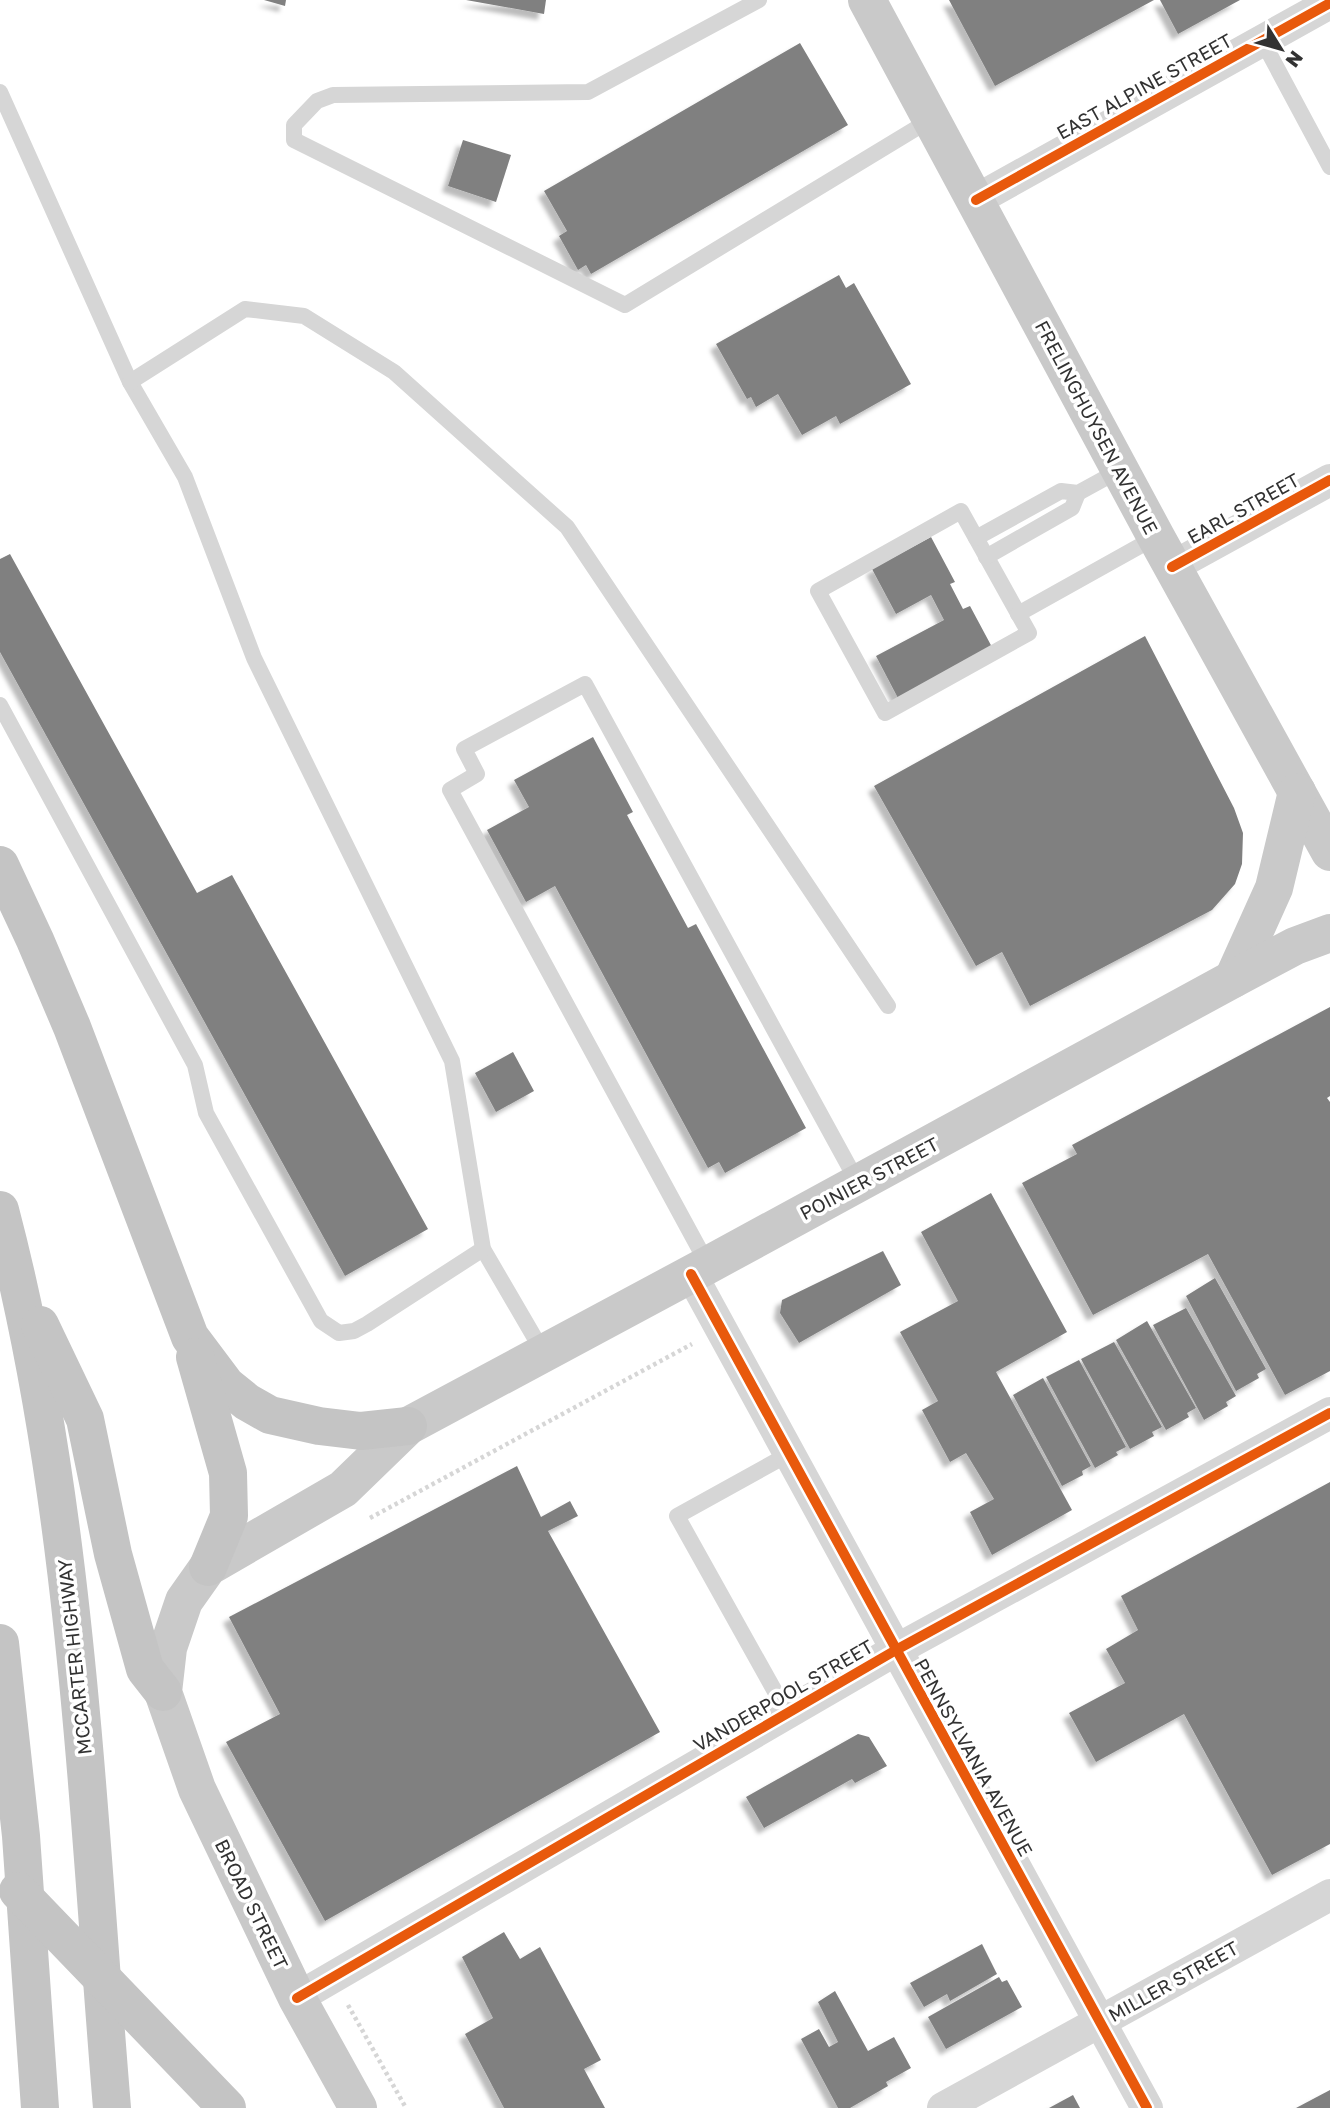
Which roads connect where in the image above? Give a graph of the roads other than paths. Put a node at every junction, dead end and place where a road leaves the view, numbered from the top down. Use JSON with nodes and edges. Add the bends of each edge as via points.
{"nodes":[{"id":1,"x":759,"y":0,"type":"edge"},
{"id":2,"x":867,"y":0,"type":"edge"},
{"id":3,"x":1330,"y":3,"type":"edge"},
{"id":4,"x":1262,"y":40,"type":"junction"},
{"id":5,"x":0,"y":93,"type":"edge"},
{"id":6,"x":930,"y":120,"type":"junction"},
{"id":7,"x":1330,"y":167,"type":"edge"},
{"id":8,"x":976,"y":200,"type":"junction"},
{"id":9,"x":130,"y":382,"type":"junction"},
{"id":10,"x":1121,"y":470,"type":"junction"},
{"id":11,"x":1330,"y":480,"type":"edge"},
{"id":12,"x":1078,"y":493,"type":"junction"},
{"id":13,"x":976,"y":538,"type":"junction"},
{"id":14,"x":1164,"y":552,"type":"junction"},
{"id":15,"x":986,"y":557,"type":"junction"},
{"id":16,"x":1018,"y":614,"type":"junction"},
{"id":17,"x":0,"y":705,"type":"edge"},
{"id":18,"x":1297,"y":792,"type":"junction"},
{"id":19,"x":1330,"y":852,"type":"edge"},
{"id":20,"x":0,"y":865,"type":"edge"},
{"id":21,"x":1330,"y":933,"type":"edge"},
{"id":22,"x":1233,"y":979,"type":"junction"},
{"id":23,"x":888,"y":1006,"type":"dead end"},
{"id":24,"x":858,"y":1183,"type":"junction"},
{"id":25,"x":0,"y":1210,"type":"edge"},
{"id":26,"x":483,"y":1249,"type":"junction"},
{"id":27,"x":699,"y":1270,"type":"junction"},
{"id":28,"x":19,"y":1282,"type":"junction"},
{"id":29,"x":190,"y":1337,"type":"junction"},
{"id":30,"x":543,"y":1353,"type":"junction"},
{"id":31,"x":1330,"y":1413,"type":"edge"},
{"id":32,"x":408,"y":1426,"type":"junction"},
{"id":33,"x":789,"y":1454,"type":"junction"},
{"id":34,"x":208,"y":1567,"type":"junction"},
{"id":35,"x":0,"y":1643,"type":"edge"},
{"id":36,"x":896,"y":1650,"type":"junction"},
{"id":37,"x":163,"y":1692,"type":"junction"},
{"id":38,"x":787,"y":1713,"type":"junction"},
{"id":39,"x":0,"y":1801,"type":"edge"},
{"id":40,"x":21,"y":1836,"type":"junction"},
{"id":41,"x":0,"y":1872,"type":"edge"},
{"id":42,"x":1330,"y":1895,"type":"edge"},
{"id":43,"x":297,"y":1998,"type":"junction"},
{"id":44,"x":1099,"y":2022,"type":"junction"},
{"id":45,"x":40,"y":2108,"type":"edge"},
{"id":46,"x":112,"y":2108,"type":"edge"},
{"id":47,"x":227,"y":2108,"type":"edge"},
{"id":48,"x":358,"y":2108,"type":"edge"},
{"id":49,"x":943,"y":2108,"type":"edge"},
{"id":50,"x":1147,"y":2108,"type":"edge"}],
"edges":[{"from":1,"to":6,"type":"lane","via":[[588,92],[333,95],[317,101],[294,125],[294,140],[625,305]]},
{"from":2,"to":6,"type":"main road","name":"FRELINGHUYSEN AVENUE"},
{"from":3,"to":4,"type":"street","name":"EAST ALPINE STREET"},
{"from":4,"to":7,"type":"lane"},
{"from":4,"to":8,"type":"street","name":"EAST ALPINE STREET"},
{"from":5,"to":9,"type":"lane"},
{"from":6,"to":8,"type":"main road","name":"FRELINGHUYSEN AVENUE"},
{"from":8,"to":10,"type":"main road","name":"FRELINGHUYSEN AVENUE"},
{"from":9,"to":23,"type":"lane","via":[[245,309],[304,316],[394,372],[567,527]]},
{"from":9,"to":26,"type":"lane","via":[[186,477],[254,658],[452,1061]]},
{"from":10,"to":12,"type":"lane"},
{"from":10,"to":14,"type":"main road","name":"FRELINGHUYSEN AVENUE"},
{"from":11,"to":14,"type":"street","name":"EARL STREET"},
{"from":12,"to":13,"type":"lane","via":[[1061,491]]},
{"from":12,"to":15,"type":"lane","via":[[1072,508]]},
{"from":13,"to":15,"type":"lane"},
{"from":13,"to":16,"type":"lane","via":[[961,511],[818,591],[886,713],[1029,633]]},
{"from":14,"to":16,"type":"lane"},
{"from":14,"to":18,"type":"main road","name":"FRELINGHUYSEN AVENUE"},
{"from":15,"to":16,"type":"lane"},
{"from":17,"to":26,"type":"lane","via":[[195,1065],[206,1113],[321,1321],[339,1333],[354,1331]]},
{"from":18,"to":19,"type":"main road","name":"FRELINGHUYSEN AVENUE"},
{"from":18,"to":22,"type":"main road","via":[[1274,887]]},
{"from":20,"to":29,"type":"highway","via":[[72,1027]]},
{"from":21,"to":22,"type":"main road","name":"POINIER STREET"},
{"from":22,"to":24,"type":"main road","name":"POINIER STREET"},
{"from":24,"to":27,"type":"main road","name":"POINIER STREET"},
{"from":24,"to":27,"type":"lane","via":[[585,684],[464,749],[477,774],[450,790]]},
{"from":25,"to":28,"type":"highway","name":"MCCARTER HIGHWAY"},
{"from":26,"to":30,"type":"lane"},
{"from":27,"to":30,"type":"main road","name":"POINIER STREET"},
{"from":27,"to":33,"type":"street","name":"PENNSYLVANIA AVENUE","via":[[721,1329]]},
{"from":28,"to":37,"type":"highway","via":[[85,1419],[113,1554],[145,1669]]},
{"from":28,"to":46,"type":"highway","name":"MCCARTER HIGHWAY","via":[[57,1492],[81,1714]]},
{"from":29,"to":32,"type":"highway","via":[[226,1385],[270,1415],[360,1431]]},
{"from":29,"to":34,"type":"highway","via":[[228,1473],[229,1516]]},
{"from":30,"to":32,"type":"main road","name":"POINIER STREET"},
{"from":31,"to":36,"type":"street","name":"VANDERPOOL STREET"},
{"from":32,"to":34,"type":"main road","name":"POINIER STREET","via":[[343,1489]]},
{"from":33,"to":36,"type":"street","name":"PENNSYLVANIA AVENUE"},
{"from":33,"to":38,"type":"lane","via":[[677,1516]]},
{"from":34,"to":37,"type":"main road","via":[[184,1601],[168,1647]]},
{"from":35,"to":40,"type":"highway"},
{"from":36,"to":38,"type":"street","name":"VANDERPOOL STREET"},
{"from":36,"to":44,"type":"street","name":"PENNSYLVANIA AVENUE"},
{"from":37,"to":43,"type":"main road","name":"BROAD STREET","via":[[197,1788]]},
{"from":38,"to":43,"type":"street","name":"VANDERPOOL STREET"},
{"from":39,"to":40,"type":"highway"},
{"from":40,"to":45,"type":"highway"},
{"from":41,"to":47,"type":"highway"},
{"from":42,"to":44,"type":"street","name":"MILLER STREET"},
{"from":43,"to":48,"type":"main road","name":"BROAD STREET"},
{"from":44,"to":49,"type":"street","name":"MILLER STREET"},
{"from":44,"to":50,"type":"street","name":"PENNSYLVANIA AVENUE"}]}
